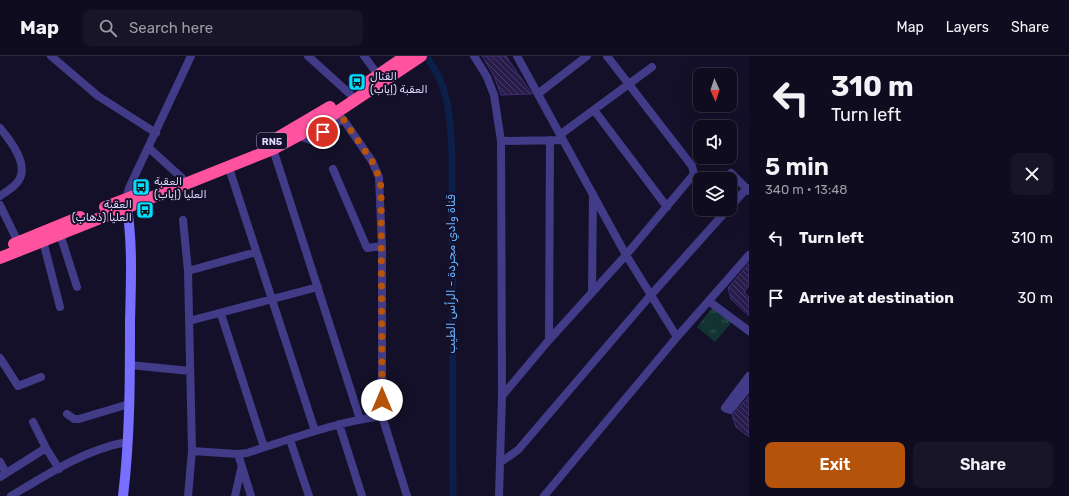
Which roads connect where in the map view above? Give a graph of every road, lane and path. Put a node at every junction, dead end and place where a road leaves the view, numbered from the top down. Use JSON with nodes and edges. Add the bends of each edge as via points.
{"nodes":[{"id":1,"x":51,"y":56,"type":"edge"},
{"id":2,"x":191,"y":56,"type":"edge"},
{"id":3,"x":308,"y":56,"type":"edge"},
{"id":4,"x":364,"y":56,"type":"edge"},
{"id":5,"x":421,"y":56,"type":"edge"},
{"id":6,"x":474,"y":56,"type":"edge"},
{"id":7,"x":518,"y":56,"type":"edge"},
{"id":8,"x":587,"y":56,"type":"edge"},
{"id":9,"x":607,"y":56,"type":"edge"},
{"id":10,"x":407,"y":59,"type":"edge"},
{"id":11,"x":652,"y":67,"type":"dead end"},
{"id":12,"x":378,"y":75,"type":"junction"},
{"id":13,"x":627,"y":84,"type":"junction"},
{"id":14,"x":539,"y":93,"type":"junction"},
{"id":15,"x":350,"y":94,"type":"junction"},
{"id":16,"x":594,"y":110,"type":"junction"},
{"id":17,"x":0,"y":128,"type":"edge"},
{"id":18,"x":156,"y":133,"type":"junction"},
{"id":19,"x":299,"y":136,"type":"junction"},
{"id":20,"x":562,"y":137,"type":"junction"},
{"id":21,"x":501,"y":140,"type":"junction"},
{"id":22,"x":550,"y":140,"type":"junction"},
{"id":23,"x":149,"y":148,"type":"junction"},
{"id":24,"x":273,"y":149,"type":"junction"},
{"id":25,"x":229,"y":168,"type":"junction"},
{"id":26,"x":333,"y":169,"type":"dead end"},
{"id":27,"x":182,"y":178,"type":"junction"},
{"id":28,"x":737,"y":179,"type":"edge"},
{"id":29,"x":748,"y":189,"type":"edge"},
{"id":30,"x":593,"y":194,"type":"junction"},
{"id":31,"x":0,"y":196,"type":"edge"},
{"id":32,"x":737,"y":200,"type":"edge"},
{"id":33,"x":127,"y":203,"type":"junction"},
{"id":34,"x":0,"y":205,"type":"edge"},
{"id":35,"x":667,"y":207,"type":"junction"},
{"id":36,"x":722,"y":216,"type":"edge"},
{"id":37,"x":183,"y":220,"type":"dead end"},
{"id":38,"x":60,"y":234,"type":"junction"},
{"id":39,"x":43,"y":241,"type":"junction"},
{"id":40,"x":18,"y":242,"type":"junction"},
{"id":41,"x":382,"y":246,"type":"junction"},
{"id":42,"x":0,"y":250,"type":"edge"},
{"id":43,"x":256,"y":252,"type":"junction"},
{"id":44,"x":626,"y":255,"type":"junction"},
{"id":45,"x":749,"y":255,"type":"edge"},
{"id":46,"x":0,"y":258,"type":"edge"},
{"id":47,"x":188,"y":271,"type":"junction"},
{"id":48,"x":77,"y":287,"type":"dead end"},
{"id":49,"x":318,"y":287,"type":"junction"},
{"id":50,"x":592,"y":292,"type":"junction"},
{"id":51,"x":650,"y":296,"type":"junction"},
{"id":52,"x":272,"y":298,"type":"junction"},
{"id":53,"x":710,"y":302,"type":"junction"},
{"id":54,"x":60,"y":307,"type":"dead end"},
{"id":55,"x":221,"y":314,"type":"junction"},
{"id":56,"x":189,"y":322,"type":"junction"},
{"id":57,"x":749,"y":331,"type":"edge"},
{"id":58,"x":677,"y":337,"type":"junction"},
{"id":59,"x":549,"y":340,"type":"junction"},
{"id":60,"x":0,"y":358,"type":"edge"},
{"id":61,"x":130,"y":365,"type":"junction"},
{"id":62,"x":190,"y":371,"type":"junction"},
{"id":63,"x":749,"y":376,"type":"edge"},
{"id":64,"x":41,"y":377,"type":"dead end"},
{"id":65,"x":749,"y":387,"type":"edge"},
{"id":66,"x":502,"y":396,"type":"junction"},
{"id":67,"x":128,"y":404,"type":"junction"},
{"id":68,"x":67,"y":414,"type":"dead end"},
{"id":69,"x":382,"y":416,"type":"junction"},
{"id":70,"x":360,"y":419,"type":"junction"},
{"id":71,"x":33,"y":422,"type":"dead end"},
{"id":72,"x":339,"y":424,"type":"junction"},
{"id":73,"x":315,"y":430,"type":"junction"},
{"id":74,"x":290,"y":440,"type":"junction"},
{"id":75,"x":127,"y":442,"type":"junction"},
{"id":76,"x":264,"y":447,"type":"junction"},
{"id":77,"x":46,"y":448,"type":"junction"},
{"id":78,"x":192,"y":451,"type":"junction"},
{"id":79,"x":238,"y":454,"type":"junction"},
{"id":80,"x":0,"y":462,"type":"edge"},
{"id":81,"x":501,"y":462,"type":"junction"},
{"id":82,"x":242,"y":468,"type":"junction"},
{"id":83,"x":59,"y":469,"type":"junction"},
{"id":84,"x":3,"y":475,"type":"edge"},
{"id":85,"x":11,"y":496,"type":"edge"},
{"id":86,"x":123,"y":496,"type":"edge"},
{"id":87,"x":188,"y":496,"type":"edge"},
{"id":88,"x":235,"y":496,"type":"edge"},
{"id":89,"x":251,"y":496,"type":"edge"},
{"id":90,"x":309,"y":496,"type":"edge"},
{"id":91,"x":362,"y":496,"type":"edge"},
{"id":92,"x":407,"y":496,"type":"edge"},
{"id":93,"x":499,"y":496,"type":"edge"},
{"id":94,"x":544,"y":496,"type":"edge"}],
"edges":[{"from":1,"to":18,"type":"street","via":[[98,96]]},
{"from":2,"to":18,"type":"street"},
{"from":3,"to":15,"type":"street"},
{"from":4,"to":12,"type":"street"},
{"from":5,"to":10,"type":"highway","number":"RN5"},
{"from":6,"to":21,"type":"street","via":[[494,95]]},
{"from":7,"to":14,"type":"street"},
{"from":8,"to":14,"type":"street"},
{"from":9,"to":13,"type":"street"},
{"from":10,"to":12,"type":"highway","number":"RN5"},
{"from":10,"to":19,"type":"highway","number":"RN5"},
{"from":11,"to":13,"type":"street"},
{"from":12,"to":15,"type":"highway","number":"RN5"},
{"from":13,"to":16,"type":"street"},
{"from":13,"to":35,"type":"street","via":[[694,168],[692,177]]},
{"from":14,"to":20,"type":"street"},
{"from":15,"to":27,"type":"highway","number":"RN5","via":[[272,141]]},
{"from":16,"to":20,"type":"street"},
{"from":16,"to":35,"type":"street"},
{"from":17,"to":31,"type":"street","via":[[18,154],[22,171],[18,182]]},
{"from":18,"to":23,"type":"street"},
{"from":19,"to":24,"type":"highway","number":"RN5"},
{"from":19,"to":41,"type":"street","via":[[310,140],[343,119],[372,161],[379,177]]},
{"from":20,"to":22,"type":"street"},
{"from":20,"to":30,"type":"street"},
{"from":21,"to":22,"type":"street"},
{"from":21,"to":66,"type":"street"},
{"from":22,"to":59,"type":"street"},
{"from":23,"to":27,"type":"street"},
{"from":23,"to":33,"type":"street","via":[[129,188]]},
{"from":24,"to":25,"type":"highway","number":"RN5"},
{"from":24,"to":49,"type":"street"},
{"from":25,"to":33,"type":"highway","number":"RN5"},
{"from":25,"to":43,"type":"street"},
{"from":26,"to":41,"type":"street","via":[[367,248]]},
{"from":27,"to":33,"type":"highway","number":"RN5"},
{"from":28,"to":29,"type":"street"},
{"from":29,"to":32,"type":"street"},
{"from":30,"to":44,"type":"street"},
{"from":30,"to":50,"type":"street"},
{"from":33,"to":38,"type":"highway","number":"RN5"},
{"from":33,"to":40,"type":"highway","number":"RN5"},
{"from":33,"to":61,"type":"street","via":[[131,249]]},
{"from":34,"to":40,"type":"street"},
{"from":35,"to":44,"type":"street"},
{"from":36,"to":51,"type":"street"},
{"from":37,"to":47,"type":"street"},
{"from":38,"to":39,"type":"highway","number":"RN5"},
{"from":38,"to":48,"type":"street"},
{"from":39,"to":46,"type":"highway","number":"RN5"},
{"from":39,"to":54,"type":"street"},
{"from":40,"to":42,"type":"highway","number":"RN5"},
{"from":41,"to":69,"type":"street"},
{"from":43,"to":47,"type":"street"},
{"from":43,"to":52,"type":"street"},
{"from":44,"to":50,"type":"street"},
{"from":44,"to":51,"type":"street"},
{"from":45,"to":53,"type":"street"},
{"from":47,"to":56,"type":"street"},
{"from":49,"to":52,"type":"street"},
{"from":49,"to":70,"type":"street"},
{"from":50,"to":59,"type":"street"},
{"from":51,"to":58,"type":"street"},
{"from":51,"to":81,"type":"street","via":[[518,450]]},
{"from":52,"to":55,"type":"street"},
{"from":52,"to":73,"type":"street"},
{"from":53,"to":57,"type":"street"},
{"from":53,"to":58,"type":"street"},
{"from":55,"to":56,"type":"street"},
{"from":55,"to":76,"type":"street"},
{"from":56,"to":62,"type":"street"},
{"from":58,"to":94,"type":"street"},
{"from":59,"to":66,"type":"street"},
{"from":60,"to":64,"type":"street","via":[[18,386]]},
{"from":61,"to":62,"type":"street"},
{"from":61,"to":67,"type":"street"},
{"from":62,"to":78,"type":"street"},
{"from":63,"to":65,"type":"street","via":[[725,408],[730,410]]},
{"from":66,"to":81,"type":"street"},
{"from":67,"to":68,"type":"street","via":[[79,419]]},
{"from":67,"to":75,"type":"street"},
{"from":69,"to":70,"type":"street"},
{"from":69,"to":92,"type":"street"},
{"from":70,"to":72,"type":"street"},
{"from":71,"to":77,"type":"street"},
{"from":72,"to":73,"type":"street"},
{"from":72,"to":91,"type":"street"},
{"from":73,"to":74,"type":"street"},
{"from":74,"to":76,"type":"street"},
{"from":74,"to":90,"type":"street"},
{"from":75,"to":83,"type":"street","via":[[103,448]]},
{"from":75,"to":86,"type":"street"},
{"from":76,"to":79,"type":"street"},
{"from":77,"to":83,"type":"street"},
{"from":77,"to":84,"type":"street"},
{"from":78,"to":79,"type":"street"},
{"from":78,"to":87,"type":"street"},
{"from":79,"to":82,"type":"street"},
{"from":80,"to":84,"type":"street"},
{"from":81,"to":93,"type":"street"},
{"from":82,"to":88,"type":"street"},
{"from":82,"to":89,"type":"street"},
{"from":83,"to":85,"type":"street"}]}
